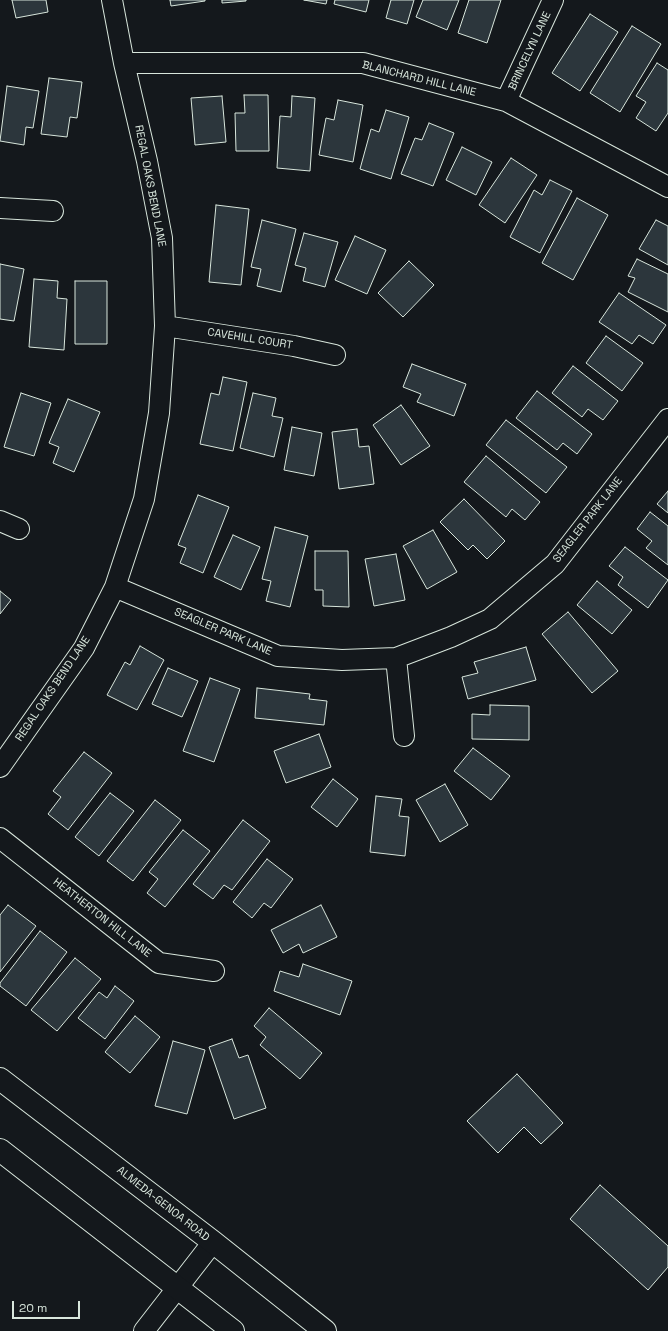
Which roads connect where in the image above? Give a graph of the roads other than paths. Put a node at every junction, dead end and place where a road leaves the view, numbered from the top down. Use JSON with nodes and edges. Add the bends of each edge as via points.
{"nodes":[{"id":1,"x":112,"y":0,"type":"edge"},
{"id":2,"x":553,"y":0,"type":"edge"},
{"id":3,"x":124,"y":63,"type":"junction"},
{"id":4,"x":506,"y":101,"type":"junction"},
{"id":5,"x":668,"y":187,"type":"edge"},
{"id":6,"x":0,"y":208,"type":"edge"},
{"id":7,"x":52,"y":211,"type":"dead end"},
{"id":8,"x":165,"y":326,"type":"junction"},
{"id":9,"x":335,"y":355,"type":"dead end"},
{"id":10,"x":668,"y":419,"type":"edge"},
{"id":11,"x":0,"y":521,"type":"edge"},
{"id":12,"x":19,"y":529,"type":"dead end"},
{"id":13,"x":115,"y":587,"type":"junction"},
{"id":14,"x":396,"y":658,"type":"junction"},
{"id":15,"x":404,"y":736,"type":"dead end"},
{"id":16,"x":0,"y":767,"type":"edge"},
{"id":17,"x":0,"y":838,"type":"edge"},
{"id":18,"x":214,"y":971,"type":"dead end"},
{"id":19,"x":0,"y":1079,"type":"edge"},
{"id":20,"x":0,"y":1150,"type":"edge"},
{"id":21,"x":213,"y":1242,"type":"junction"},
{"id":22,"x":178,"y":1288,"type":"junction"},
{"id":23,"x":144,"y":1331,"type":"edge"},
{"id":24,"x":233,"y":1331,"type":"edge"},
{"id":25,"x":325,"y":1331,"type":"edge"}],
"edges":[{"from":1,"to":3,"type":"street","name":"REGAL OAKS BEND LANE"},
{"from":2,"to":4,"type":"street","name":"BRINCELYN LANE"},
{"from":3,"to":4,"type":"street","name":"BLANCHARD HILL LANE","via":[[363,62]]},
{"from":3,"to":8,"type":"street","name":"REGAL OAKS BEND LANE","via":[[162,238]]},
{"from":4,"to":5,"type":"street","name":"BLANCHARD HILL LANE"},
{"from":6,"to":7,"type":"street"},
{"from":8,"to":9,"type":"street","name":"CAVEHILL COURT"},
{"from":8,"to":13,"type":"street","name":"REGAL OAKS BEND LANE","via":[[159,413],[144,499]]},
{"from":10,"to":14,"type":"street","name":"SEAGLER PARK LANE","via":[[555,564],[490,619]]},
{"from":11,"to":12,"type":"street"},
{"from":13,"to":14,"type":"street","name":"SEAGLER PARK LANE","via":[[278,656],[342,660]]},
{"from":13,"to":16,"type":"street","name":"REGAL OAKS BEND LANE","via":[[84,648]]},
{"from":14,"to":15,"type":"street"},
{"from":17,"to":18,"type":"street","name":"HEATHERTON HILL LANE","via":[[159,963]]},
{"from":19,"to":21,"type":"main road","name":"ALMEDA-GENOA ROAD"},
{"from":20,"to":22,"type":"main road"},
{"from":21,"to":22,"type":"street"},
{"from":21,"to":25,"type":"main road","name":"ALMEDA-GENOA ROAD"},
{"from":22,"to":23,"type":"street"},
{"from":22,"to":24,"type":"main road"}]}
